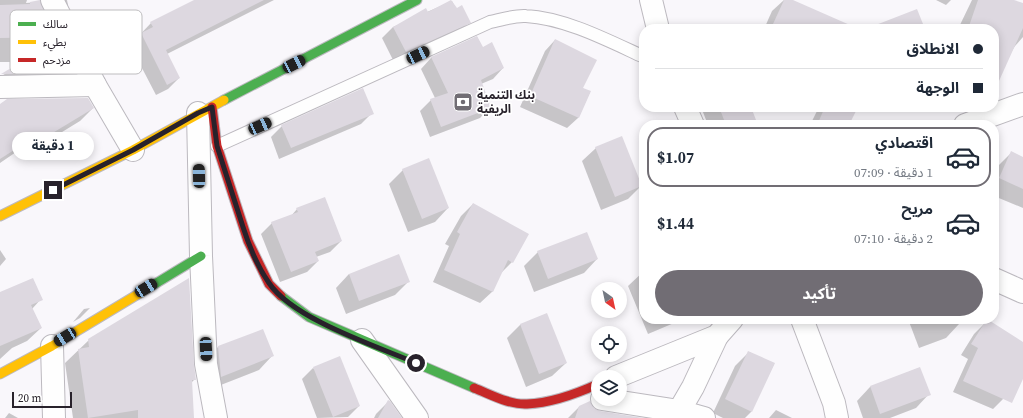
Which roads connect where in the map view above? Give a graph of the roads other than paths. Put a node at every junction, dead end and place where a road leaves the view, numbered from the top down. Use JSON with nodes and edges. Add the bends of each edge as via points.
{"nodes":[{"id":1,"x":52,"y":0,"type":"edge"},
{"id":2,"x":417,"y":0,"type":"edge"},
{"id":3,"x":650,"y":0,"type":"edge"},
{"id":4,"x":57,"y":10,"type":"edge"},
{"id":5,"x":657,"y":24,"type":"edge"},
{"id":6,"x":639,"y":55,"type":"edge"},
{"id":7,"x":89,"y":74,"type":"edge"},
{"id":8,"x":95,"y":85,"type":"junction"},
{"id":9,"x":0,"y":87,"type":"edge"},
{"id":10,"x":1023,"y":104,"type":"edge"},
{"id":11,"x":205,"y":110,"type":"junction"},
{"id":12,"x":979,"y":120,"type":"edge"},
{"id":13,"x":217,"y":146,"type":"junction"},
{"id":14,"x":133,"y":150,"type":"junction"},
{"id":15,"x":0,"y":216,"type":"edge"},
{"id":16,"x":201,"y":256,"type":"junction"},
{"id":17,"x":999,"y":281,"type":"edge"},
{"id":18,"x":1023,"y":292,"type":"edge"},
{"id":19,"x":727,"y":324,"type":"edge"},
{"id":20,"x":804,"y":324,"type":"edge"},
{"id":21,"x":716,"y":336,"type":"junction"},
{"id":22,"x":362,"y":340,"type":"junction"},
{"id":23,"x":52,"y":346,"type":"junction"},
{"id":24,"x":627,"y":372,"type":"edge"},
{"id":25,"x":0,"y":374,"type":"edge"},
{"id":26,"x":591,"y":387,"type":"edge"},
{"id":27,"x":573,"y":394,"type":"junction"},
{"id":28,"x":591,"y":397,"type":"edge"},
{"id":29,"x":627,"y":404,"type":"edge"},
{"id":30,"x":677,"y":415,"type":"edge"},
{"id":31,"x":54,"y":418,"type":"edge"},
{"id":32,"x":216,"y":418,"type":"edge"},
{"id":33,"x":417,"y":418,"type":"edge"},
{"id":34,"x":704,"y":418,"type":"edge"},
{"id":35,"x":837,"y":418,"type":"edge"}],
"edges":[{"from":1,"to":4,"type":"street"},
{"from":2,"to":11,"type":"street"},
{"from":3,"to":5,"type":"street"},
{"from":6,"to":13,"type":"lane","via":[[558,22],[525,16],[490,22]]},
{"from":7,"to":8,"type":"street"},
{"from":8,"to":9,"type":"street"},
{"from":8,"to":14,"type":"street"},
{"from":10,"to":12,"type":"street"},
{"from":11,"to":13,"type":"street"},
{"from":11,"to":14,"type":"street"},
{"from":11,"to":16,"type":"street"},
{"from":13,"to":22,"type":"street","via":[[248,241],[269,284],[287,302],[309,317]]},
{"from":14,"to":15,"type":"street"},
{"from":16,"to":23,"type":"street"},
{"from":16,"to":32,"type":"street","via":[[206,364]]},
{"from":17,"to":18,"type":"street"},
{"from":19,"to":21,"type":"street"},
{"from":20,"to":35,"type":"street","via":[[834,403]]},
{"from":21,"to":24,"type":"street"},
{"from":21,"to":30,"type":"street"},
{"from":22,"to":27,"type":"street","via":[[498,398],[526,404]]},
{"from":22,"to":33,"type":"street"},
{"from":23,"to":25,"type":"street"},
{"from":23,"to":31,"type":"street"},
{"from":26,"to":27,"type":"street"},
{"from":27,"to":28,"type":"street"},
{"from":29,"to":30,"type":"street"},
{"from":30,"to":34,"type":"street"}]}
